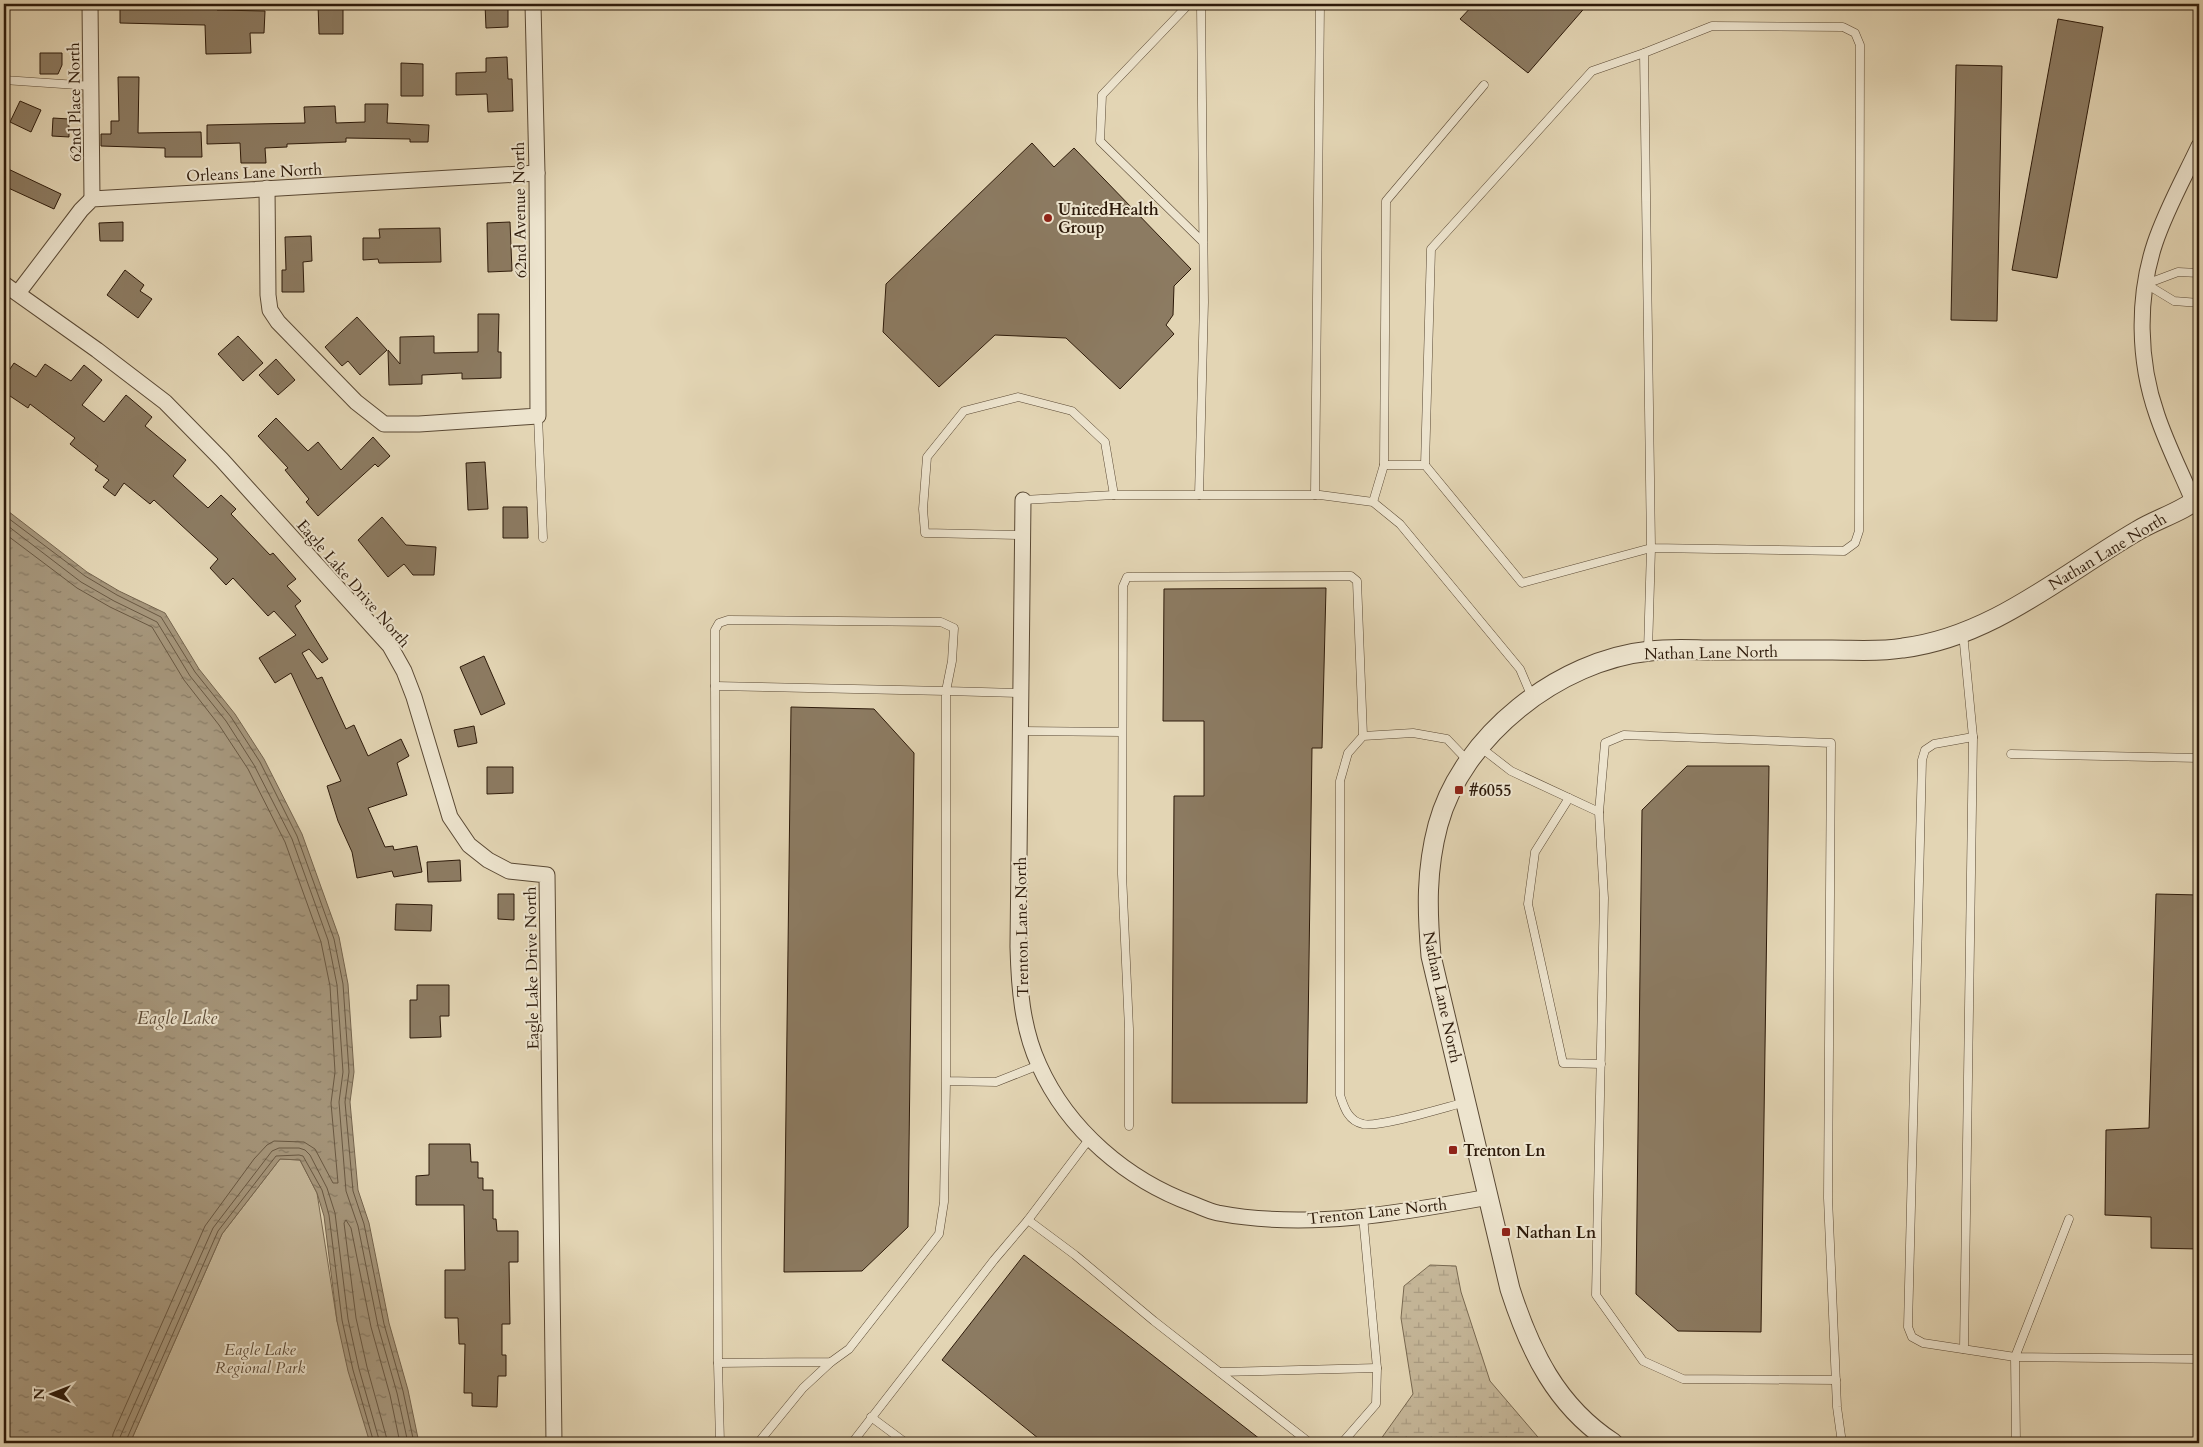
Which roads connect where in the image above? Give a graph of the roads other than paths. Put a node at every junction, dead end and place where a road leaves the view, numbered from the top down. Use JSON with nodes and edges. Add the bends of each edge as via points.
{"nodes":[{"id":1,"x":90,"y":4,"type":"edge"},
{"id":2,"x":533,"y":4,"type":"edge"},
{"id":3,"x":1189,"y":4,"type":"edge"},
{"id":4,"x":1201,"y":4,"type":"edge"},
{"id":5,"x":1320,"y":4,"type":"edge"},
{"id":6,"x":1644,"y":54,"type":"junction"},
{"id":7,"x":4,"y":80,"type":"edge"},
{"id":8,"x":1484,"y":85,"type":"dead end"},
{"id":9,"x":92,"y":86,"type":"junction"},
{"id":10,"x":2199,"y":146,"type":"edge"},
{"id":11,"x":537,"y":173,"type":"junction"},
{"id":12,"x":267,"y":188,"type":"junction"},
{"id":13,"x":92,"y":199,"type":"junction"},
{"id":14,"x":1203,"y":242,"type":"junction"},
{"id":15,"x":2199,"y":273,"type":"edge"},
{"id":16,"x":4,"y":284,"type":"edge"},
{"id":17,"x":2146,"y":284,"type":"junction"},
{"id":18,"x":18,"y":293,"type":"junction"},
{"id":19,"x":2199,"y":303,"type":"edge"},
{"id":20,"x":538,"y":416,"type":"junction"},
{"id":21,"x":1384,"y":465,"type":"junction"},
{"id":22,"x":1425,"y":465,"type":"junction"},
{"id":23,"x":1114,"y":495,"type":"junction"},
{"id":24,"x":1199,"y":495,"type":"junction"},
{"id":25,"x":1315,"y":495,"type":"junction"},
{"id":26,"x":1023,"y":500,"type":"joint"},
{"id":27,"x":1373,"y":502,"type":"junction"},
{"id":28,"x":2198,"y":505,"type":"edge"},
{"id":29,"x":1022,"y":535,"type":"junction"},
{"id":30,"x":543,"y":538,"type":"dead end"},
{"id":31,"x":1651,"y":548,"type":"junction"},
{"id":32,"x":1963,"y":633,"type":"junction"},
{"id":33,"x":1648,"y":651,"type":"junction"},
{"id":34,"x":715,"y":686,"type":"junction"},
{"id":35,"x":946,"y":691,"type":"junction"},
{"id":36,"x":1022,"y":693,"type":"junction"},
{"id":37,"x":1532,"y":697,"type":"junction"},
{"id":38,"x":1021,"y":731,"type":"junction"},
{"id":39,"x":1122,"y":732,"type":"junction"},
{"id":40,"x":1363,"y":736,"type":"junction"},
{"id":41,"x":1973,"y":737,"type":"junction"},
{"id":42,"x":1475,"y":754,"type":"junction"},
{"id":43,"x":2011,"y":754,"type":"dead end"},
{"id":44,"x":2199,"y":758,"type":"edge"},
{"id":45,"x":1569,"y":798,"type":"junction"},
{"id":46,"x":1599,"y":812,"type":"junction"},
{"id":47,"x":1601,"y":1064,"type":"junction"},
{"id":48,"x":1039,"y":1066,"type":"junction"},
{"id":49,"x":946,"y":1081,"type":"junction"},
{"id":50,"x":1466,"y":1102,"type":"junction"},
{"id":51,"x":1129,"y":1126,"type":"dead end"},
{"id":52,"x":1090,"y":1138,"type":"junction"},
{"id":53,"x":1488,"y":1197,"type":"junction"},
{"id":54,"x":1363,"y":1216,"type":"junction"},
{"id":55,"x":2069,"y":1219,"type":"dead end"},
{"id":56,"x":1028,"y":1220,"type":"junction"},
{"id":57,"x":1964,"y":1349,"type":"junction"},
{"id":58,"x":2015,"y":1357,"type":"junction"},
{"id":59,"x":2199,"y":1359,"type":"edge"},
{"id":60,"x":831,"y":1362,"type":"junction"},
{"id":61,"x":718,"y":1363,"type":"junction"},
{"id":62,"x":1377,"y":1368,"type":"junction"},
{"id":63,"x":1220,"y":1372,"type":"junction"},
{"id":64,"x":1836,"y":1380,"type":"junction"},
{"id":65,"x":871,"y":1417,"type":"junction"},
{"id":66,"x":554,"y":1443,"type":"edge"},
{"id":67,"x":720,"y":1443,"type":"edge"},
{"id":68,"x":758,"y":1443,"type":"edge"},
{"id":69,"x":852,"y":1443,"type":"edge"},
{"id":70,"x":906,"y":1443,"type":"edge"},
{"id":71,"x":1310,"y":1443,"type":"edge"},
{"id":72,"x":1342,"y":1443,"type":"edge"},
{"id":73,"x":1613,"y":1443,"type":"edge"},
{"id":74,"x":1842,"y":1443,"type":"edge"},
{"id":75,"x":2016,"y":1443,"type":"edge"}],
"edges":[{"from":1,"to":9,"type":"street","name":"62nd Place North"},
{"from":2,"to":11,"type":"street","name":"62nd Avenue North"},
{"from":3,"to":14,"type":"lane","via":[[1102,95],[1100,141]]},
{"from":4,"to":14,"type":"lane"},
{"from":5,"to":25,"type":"lane"},
{"from":6,"to":22,"type":"lane","via":[[1592,71],[1431,249]]},
{"from":6,"to":31,"type":"lane"},
{"from":6,"to":31,"type":"lane","via":[[1712,26],[1843,27],[1855,33],[1860,45],[1859,531],[1855,543],[1844,551]]},
{"from":7,"to":9,"type":"lane"},
{"from":8,"to":21,"type":"lane","via":[[1386,201]]},
{"from":9,"to":13,"type":"street","name":"62nd Place North"},
{"from":10,"to":17,"type":"street","via":[[2155,243]]},
{"from":11,"to":12,"type":"street","name":"Orleans Lane North"},
{"from":11,"to":20,"type":"street","name":"62nd Avenue North"},
{"from":12,"to":13,"type":"street","name":"Orleans Lane North"},
{"from":12,"to":20,"type":"street","via":[[270,310],[356,402],[384,424]]},
{"from":13,"to":18,"type":"street"},
{"from":14,"to":24,"type":"lane"},
{"from":15,"to":17,"type":"lane","via":[[2178,272]]},
{"from":16,"to":18,"type":"street","name":"Eagle Lake Drive North"},
{"from":17,"to":19,"type":"lane","via":[[2174,301]]},
{"from":17,"to":28,"type":"street","via":[[2142,329],[2146,374],[2157,415]]},
{"from":18,"to":66,"type":"street","name":"Eagle Lake Drive North","via":[[165,402],[222,460],[390,646],[414,697],[450,817],[469,845],[509,871],[547,875]]},
{"from":20,"to":30,"type":"lane"},
{"from":21,"to":22,"type":"lane"},
{"from":21,"to":27,"type":"lane"},
{"from":22,"to":31,"type":"lane","via":[[1522,584]]},
{"from":23,"to":24,"type":"lane"},
{"from":23,"to":26,"type":"lane"},
{"from":23,"to":29,"type":"lane","via":[[1105,442],[1072,411],[1018,397],[964,411],[927,457],[923,509],[925,533]]},
{"from":24,"to":25,"type":"lane"},
{"from":25,"to":27,"type":"lane"},
{"from":26,"to":29,"type":"street","name":"Trenton Lane North"},
{"from":27,"to":37,"type":"lane","via":[[1400,524],[1520,668]]},
{"from":28,"to":32,"type":"street","name":"Nathan Lane North","via":[[2155,520],[2018,606]]},
{"from":29,"to":36,"type":"street","name":"Trenton Lane North"},
{"from":31,"to":33,"type":"lane"},
{"from":32,"to":33,"type":"street","name":"Nathan Lane North","via":[[1902,649]]},
{"from":32,"to":41,"type":"lane"},
{"from":33,"to":37,"type":"street","name":"Nathan Lane North","via":[[1588,666]]},
{"from":34,"to":35,"type":"lane"},
{"from":34,"to":35,"type":"lane","via":[[716,630],[719,623],[728,620],[941,622],[954,628]]},
{"from":34,"to":61,"type":"lane"},
{"from":35,"to":36,"type":"lane"},
{"from":35,"to":49,"type":"lane"},
{"from":36,"to":38,"type":"street","name":"Trenton Lane North"},
{"from":37,"to":42,"type":"street","name":"Nathan Lane North","via":[[1511,714]]},
{"from":38,"to":39,"type":"lane"},
{"from":38,"to":48,"type":"street","name":"Trenton Lane North","via":[[1019,989]]},
{"from":39,"to":40,"type":"lane","via":[[1123,586],[1127,577],[1351,576],[1358,581]]},
{"from":39,"to":51,"type":"lane","via":[[1122,874],[1129,1029]]},
{"from":40,"to":42,"type":"lane","via":[[1413,733],[1447,739]]},
{"from":40,"to":50,"type":"lane","via":[[1348,753],[1340,781],[1340,1095],[1347,1114],[1363,1124],[1384,1123]]},
{"from":41,"to":57,"type":"lane"},
{"from":41,"to":57,"type":"lane","via":[[1934,744],[1925,750],[1922,760],[1908,1326],[1912,1337],[1923,1343]]},
{"from":42,"to":45,"type":"lane"},
{"from":42,"to":50,"type":"street","name":"Nathan Lane North","via":[[1453,787],[1438,824],[1429,869],[1427,910],[1431,956]]},
{"from":43,"to":44,"type":"lane"},
{"from":45,"to":46,"type":"lane"},
{"from":45,"to":47,"type":"lane","via":[[1535,852],[1528,904],[1563,1063]]},
{"from":46,"to":47,"type":"lane","via":[[1604,898]]},
{"from":46,"to":64,"type":"lane","via":[[1605,743],[1624,735],[1831,743],[1828,1198]]},
{"from":47,"to":64,"type":"lane","via":[[1596,1295],[1643,1360],[1683,1379]]},
{"from":48,"to":49,"type":"lane","via":[[996,1082]]},
{"from":48,"to":52,"type":"street","name":"Trenton Lane North","via":[[1066,1111]]},
{"from":49,"to":60,"type":"lane","via":[[944,1202],[939,1234],[849,1349]]},
{"from":50,"to":53,"type":"street","name":"Nathan Lane North"},
{"from":52,"to":54,"type":"street","name":"Trenton Lane North","via":[[1137,1177],[1174,1197],[1216,1213],[1263,1219],[1322,1220]]},
{"from":52,"to":56,"type":"lane"},
{"from":53,"to":54,"type":"street","name":"Trenton Lane North"},
{"from":53,"to":73,"type":"street","via":[[1510,1289],[1523,1330],[1538,1361],[1568,1404],[1598,1434]]},
{"from":54,"to":62,"type":"lane"},
{"from":55,"to":58,"type":"lane"},
{"from":56,"to":63,"type":"lane","via":[[1075,1254]]},
{"from":56,"to":65,"type":"lane"},
{"from":57,"to":58,"type":"lane"},
{"from":58,"to":59,"type":"lane"},
{"from":58,"to":75,"type":"lane"},
{"from":60,"to":61,"type":"lane"},
{"from":60,"to":68,"type":"lane","via":[[803,1388]]},
{"from":61,"to":67,"type":"lane"},
{"from":62,"to":63,"type":"lane"},
{"from":62,"to":72,"type":"lane","via":[[1376,1404]]},
{"from":63,"to":71,"type":"lane"},
{"from":64,"to":74,"type":"lane"},
{"from":65,"to":69,"type":"lane"},
{"from":65,"to":70,"type":"lane"}]}
